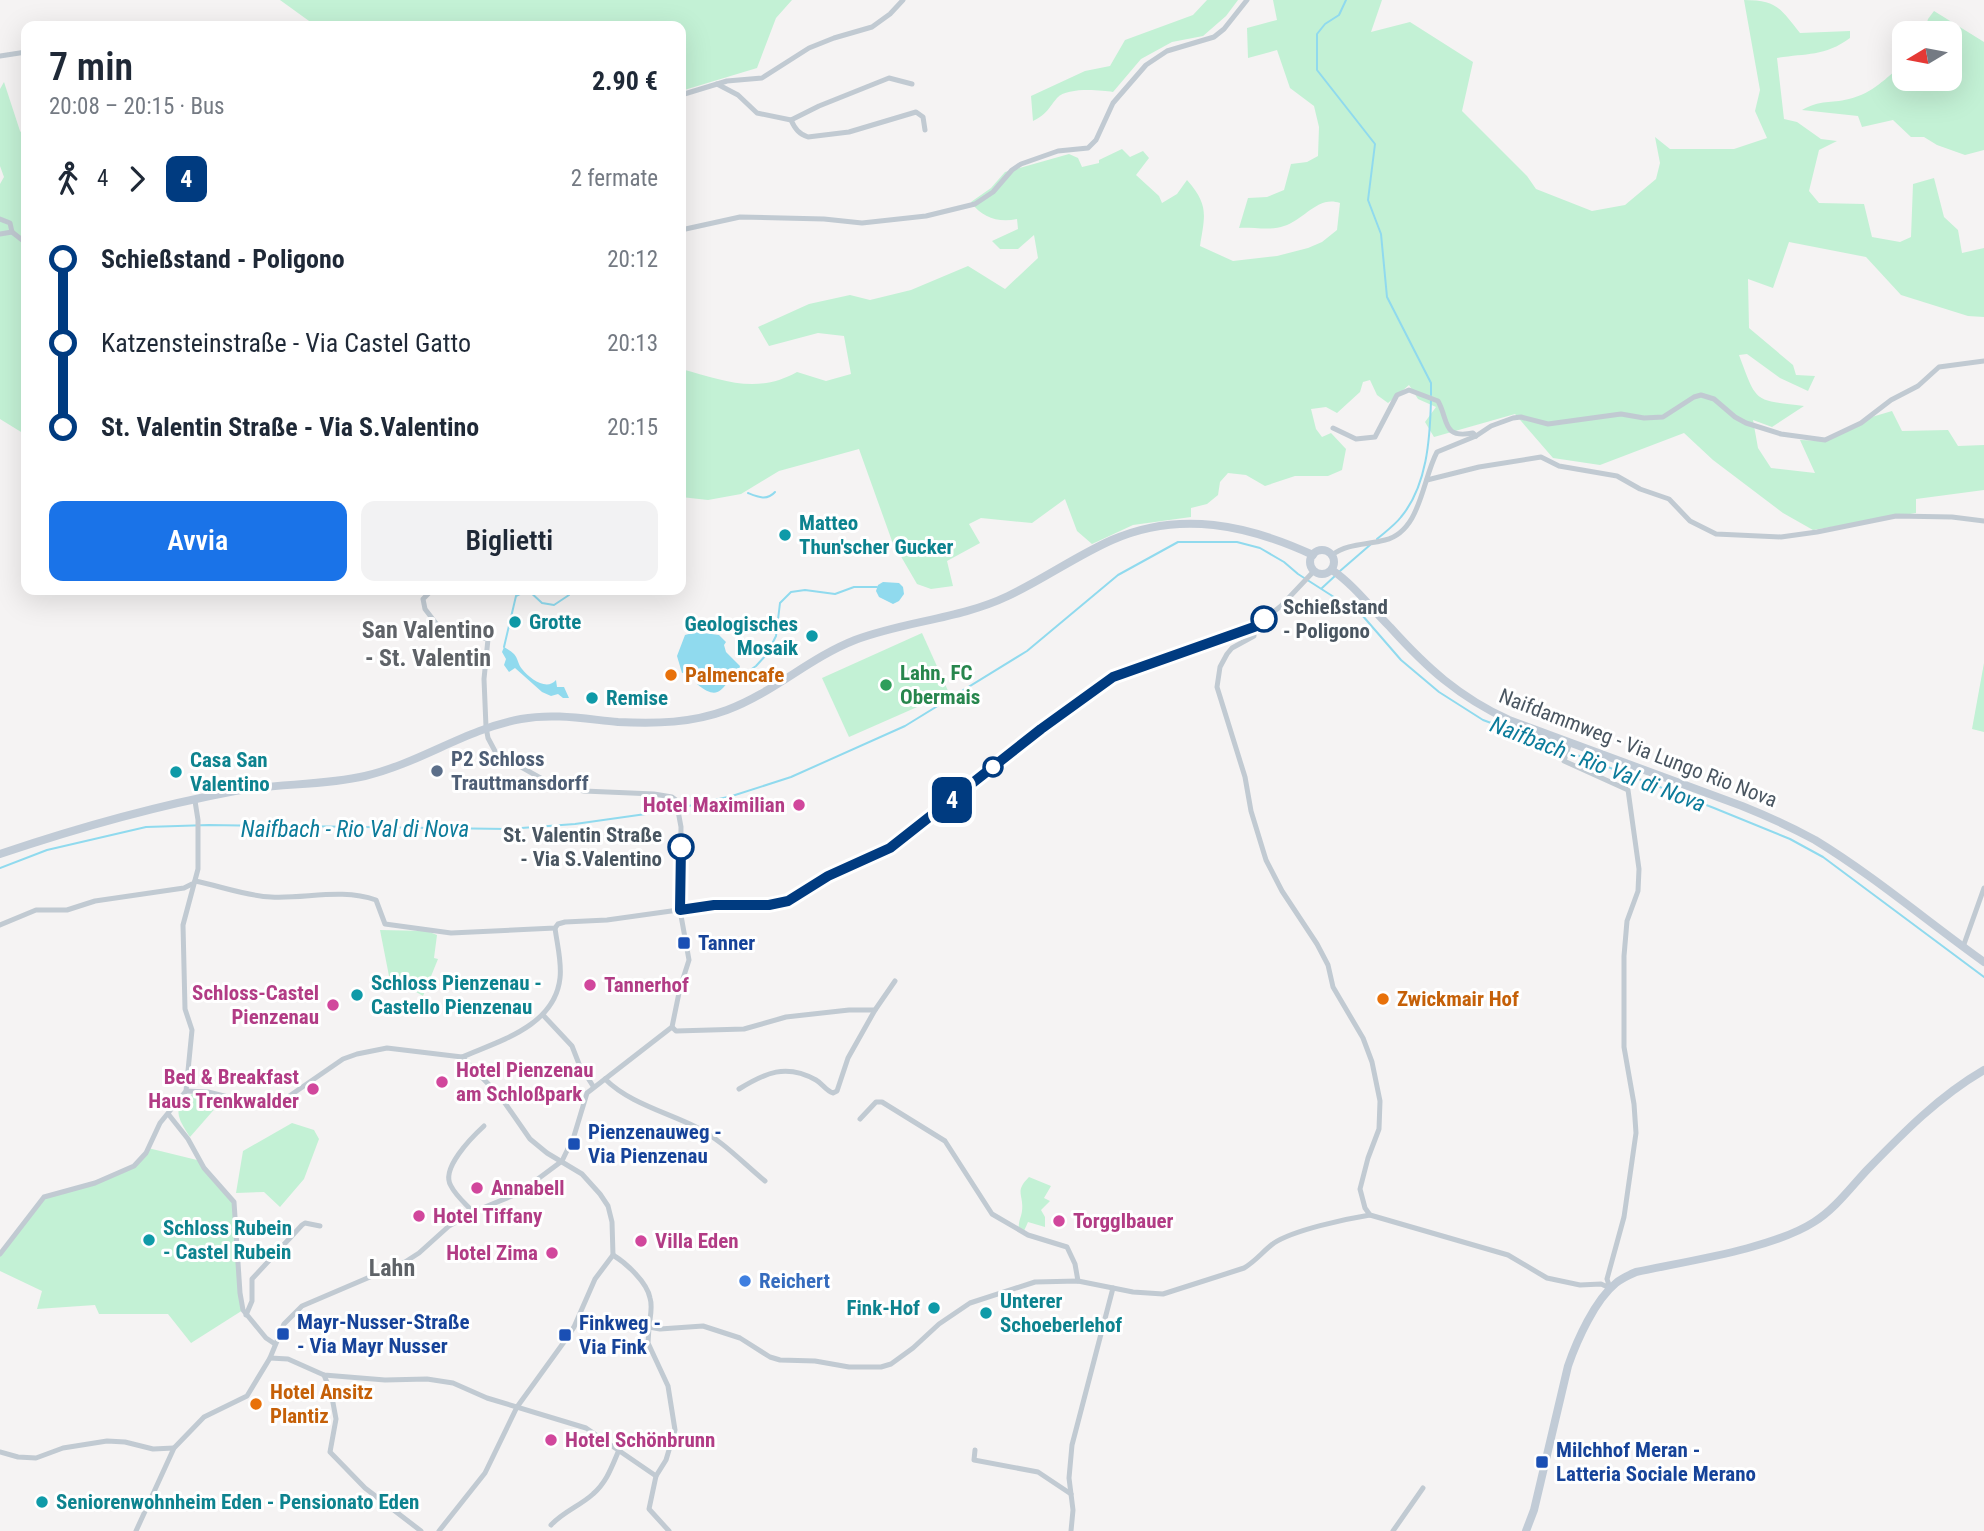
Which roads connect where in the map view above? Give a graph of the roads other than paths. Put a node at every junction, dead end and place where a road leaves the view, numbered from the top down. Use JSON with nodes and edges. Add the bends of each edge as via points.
{"nodes":[{"id":1,"x":903,"y":0,"type":"edge"},
{"id":2,"x":1247,"y":0,"type":"edge"},
{"id":3,"x":21,"y":52,"type":"edge"},
{"id":4,"x":0,"y":56,"type":"edge"},
{"id":5,"x":717,"y":84,"type":"junction"},
{"id":6,"x":912,"y":84,"type":"dead end"},
{"id":7,"x":686,"y":93,"type":"edge"},
{"id":8,"x":791,"y":120,"type":"junction"},
{"id":9,"x":925,"y":130,"type":"dead end"},
{"id":10,"x":0,"y":219,"type":"edge"},
{"id":11,"x":686,"y":229,"type":"edge"},
{"id":12,"x":12,"y":232,"type":"junction"},
{"id":13,"x":0,"y":234,"type":"edge"},
{"id":14,"x":21,"y":239,"type":"edge"},
{"id":15,"x":1984,"y":361,"type":"edge"},
{"id":16,"x":1333,"y":428,"type":"dead end"},
{"id":17,"x":1476,"y":436,"type":"junction"},
{"id":18,"x":1427,"y":480,"type":"junction"},
{"id":19,"x":1984,"y":521,"type":"edge"},
{"id":20,"x":1313,"y":555,"type":"junction"},
{"id":21,"x":1332,"y":555,"type":"junction"},
{"id":22,"x":1336,"y":573,"type":"junction"},
{"id":23,"x":1311,"y":574,"type":"junction"},
{"id":24,"x":427,"y":595,"type":"edge"},
{"id":25,"x":1254,"y":627,"type":"junction"},
{"id":26,"x":486,"y":727,"type":"junction"},
{"id":27,"x":1569,"y":744,"type":"junction"},
{"id":28,"x":195,"y":800,"type":"junction"},
{"id":29,"x":0,"y":853,"type":"edge"},
{"id":30,"x":194,"y":883,"type":"junction"},
{"id":31,"x":1984,"y":888,"type":"edge"},
{"id":32,"x":680,"y":910,"type":"junction"},
{"id":33,"x":0,"y":925,"type":"edge"},
{"id":34,"x":555,"y":928,"type":"junction"},
{"id":35,"x":1963,"y":947,"type":"junction"},
{"id":36,"x":1984,"y":962,"type":"edge"},
{"id":37,"x":895,"y":981,"type":"dead end"},
{"id":38,"x":875,"y":1010,"type":"junction"},
{"id":39,"x":543,"y":1015,"type":"junction"},
{"id":40,"x":671,"y":1027,"type":"junction"},
{"id":41,"x":462,"y":1057,"type":"junction"},
{"id":42,"x":1984,"y":1070,"type":"edge"},
{"id":43,"x":605,"y":1079,"type":"junction"},
{"id":44,"x":593,"y":1086,"type":"junction"},
{"id":45,"x":739,"y":1089,"type":"dead end"},
{"id":46,"x":186,"y":1091,"type":"junction"},
{"id":47,"x":169,"y":1115,"type":"junction"},
{"id":48,"x":860,"y":1119,"type":"dead end"},
{"id":49,"x":484,"y":1126,"type":"dead end"},
{"id":50,"x":562,"y":1161,"type":"junction"},
{"id":51,"x":765,"y":1181,"type":"dead end"},
{"id":52,"x":473,"y":1212,"type":"junction"},
{"id":53,"x":1370,"y":1215,"type":"junction"},
{"id":54,"x":320,"y":1226,"type":"dead end"},
{"id":55,"x":2,"y":1245,"type":"edge"},
{"id":56,"x":0,"y":1254,"type":"edge"},
{"id":57,"x":612,"y":1255,"type":"junction"},
{"id":58,"x":1078,"y":1280,"type":"junction"},
{"id":59,"x":1113,"y":1288,"type":"junction"},
{"id":60,"x":1610,"y":1288,"type":"junction"},
{"id":61,"x":246,"y":1315,"type":"junction"},
{"id":62,"x":649,"y":1327,"type":"junction"},
{"id":63,"x":275,"y":1344,"type":"junction"},
{"id":64,"x":270,"y":1358,"type":"junction"},
{"id":65,"x":324,"y":1375,"type":"junction"},
{"id":66,"x":517,"y":1407,"type":"junction"},
{"id":67,"x":174,"y":1448,"type":"junction"},
{"id":68,"x":619,"y":1450,"type":"junction"},
{"id":69,"x":975,"y":1450,"type":"dead end"},
{"id":70,"x":0,"y":1452,"type":"edge"},
{"id":71,"x":656,"y":1476,"type":"junction"},
{"id":72,"x":1423,"y":1488,"type":"dead end"},
{"id":73,"x":1071,"y":1494,"type":"junction"},
{"id":74,"x":551,"y":1525,"type":"dead end"},
{"id":75,"x":136,"y":1531,"type":"edge"},
{"id":76,"x":421,"y":1531,"type":"edge"},
{"id":77,"x":439,"y":1531,"type":"edge"},
{"id":78,"x":669,"y":1531,"type":"edge"},
{"id":79,"x":1071,"y":1531,"type":"edge"},
{"id":80,"x":1393,"y":1531,"type":"edge"},
{"id":81,"x":1526,"y":1531,"type":"edge"}],
"edges":[{"from":1,"to":5,"type":"street","via":[[872,27],[809,48],[762,78]]},
{"from":2,"to":11,"type":"street","via":[[1214,37],[1167,51],[1146,65],[1113,103],[1096,140],[1087,148],[1058,151],[1021,164],[975,204],[926,216],[862,223],[740,218]]},
{"from":3,"to":4,"type":"street"},
{"from":5,"to":7,"type":"street"},
{"from":5,"to":8,"type":"street","via":[[757,113]]},
{"from":6,"to":8,"type":"street","via":[[889,78]]},
{"from":8,"to":9,"type":"street","via":[[794,128],[808,137],[849,132],[916,112],[923,117]]},
{"from":10,"to":12,"type":"street","via":[[10,223]]},
{"from":12,"to":13,"type":"street"},
{"from":12,"to":14,"type":"street"},
{"from":15,"to":17,"type":"street","via":[[1939,367],[1861,423],[1825,440],[1746,423],[1701,395],[1664,417],[1621,414],[1548,424],[1521,417]]},
{"from":16,"to":17,"type":"street","via":[[1368,440],[1378,434],[1398,395],[1409,390],[1432,397],[1454,434]]},
{"from":17,"to":18,"type":"street","via":[[1437,452]]},
{"from":18,"to":19,"type":"street","via":[[1541,457],[1559,466],[1617,476],[1669,499],[1690,521],[1716,534],[1781,537],[1896,516]]},
{"from":18,"to":21,"type":"street","via":[[1404,529],[1389,539],[1342,548]]},
{"from":20,"to":21,"type":"main road","via":[[1322,550]]},
{"from":20,"to":23,"type":"main road"},
{"from":20,"to":26,"type":"main road","via":[[1234,527],[1186,524],[1135,531],[992,603],[886,630],[831,650],[729,710],[681,723],[547,716]]},
{"from":21,"to":22,"type":"main road"},
{"from":22,"to":23,"type":"main road"},
{"from":22,"to":27,"type":"main road","name":"Naifdammweg - Via Lungo Rio Nova","via":[[1452,688],[1500,716]]},
{"from":23,"to":25,"type":"street"},
{"from":24,"to":26,"type":"street","via":[[425,609],[438,626],[488,639]]},
{"from":25,"to":32,"type":"street","via":[[1113,677],[890,848],[828,876],[788,901]]},
{"from":25,"to":53,"type":"street","via":[[1254,636],[1227,654],[1217,687],[1266,860],[1328,965],[1333,987],[1363,1038],[1371,1062],[1380,1101],[1380,1129],[1360,1189]]},
{"from":26,"to":28,"type":"main road","via":[[384,771]]},
{"from":26,"to":32,"type":"street","via":[[496,753],[553,785],[672,797],[680,815]]},
{"from":27,"to":35,"type":"main road","name":"Naifdammweg - Via Lungo Rio Nova","via":[[1778,821],[1853,865]]},
{"from":27,"to":60,"type":"street","via":[[1564,761],[1628,790],[1639,869],[1624,956],[1624,1048],[1636,1133],[1624,1217],[1607,1279]]},
{"from":28,"to":29,"type":"main road","via":[[89,824]]},
{"from":28,"to":30,"type":"street","via":[[198,869]]},
{"from":30,"to":33,"type":"street","via":[[67,910],[36,910]]},
{"from":30,"to":34,"type":"street","via":[[260,897],[368,897],[376,900],[382,920],[391,926],[452,933]]},
{"from":30,"to":46,"type":"street","via":[[183,925],[185,1009],[191,1030]]},
{"from":31,"to":35,"type":"street"},
{"from":32,"to":34,"type":"street","via":[[565,922]]},
{"from":32,"to":40,"type":"street","via":[[689,960]]},
{"from":34,"to":39,"type":"street","via":[[560,981]]},
{"from":35,"to":36,"type":"main road","name":"Naifdammweg - Via Lungo Rio Nova"},
{"from":37,"to":38,"type":"street"},
{"from":38,"to":40,"type":"street","via":[[786,1017],[744,1028],[676,1031]]},
{"from":38,"to":45,"type":"street","via":[[848,1058],[838,1091],[833,1093],[818,1080],[786,1070],[767,1073]]},
{"from":39,"to":41,"type":"street","via":[[522,1030]]},
{"from":39,"to":44,"type":"street","via":[[572,1046]]},
{"from":40,"to":43,"type":"street"},
{"from":41,"to":46,"type":"street","via":[[387,1048],[357,1054],[285,1099],[261,1105]]},
{"from":41,"to":50,"type":"street","via":[[500,1096],[530,1139]]},
{"from":42,"to":60,"type":"main road","via":[[1934,1104],[1817,1221],[1751,1246],[1636,1272]]},
{"from":43,"to":44,"type":"street"},
{"from":43,"to":51,"type":"street","via":[[616,1091],[726,1146]]},
{"from":44,"to":50,"type":"street"},
{"from":46,"to":47,"type":"street"},
{"from":47,"to":55,"type":"street","via":[[134,1166],[44,1197]]},
{"from":47,"to":61,"type":"street","via":[[234,1202],[240,1293]]},
{"from":48,"to":58,"type":"street","via":[[876,1102],[882,1102],[944,1141],[992,1214],[1028,1235],[1067,1247]]},
{"from":49,"to":52,"type":"street","via":[[459,1151],[449,1178]]},
{"from":50,"to":52,"type":"street","via":[[519,1193]]},
{"from":50,"to":57,"type":"street","via":[[592,1183],[608,1206]]},
{"from":52,"to":63,"type":"street","via":[[405,1262],[302,1306],[284,1324]]},
{"from":53,"to":59,"type":"street","via":[[1276,1242],[1244,1268],[1163,1294]]},
{"from":53,"to":60,"type":"street","via":[[1508,1255],[1548,1278]]},
{"from":54,"to":61,"type":"street","via":[[302,1225],[252,1279],[252,1301]]},
{"from":55,"to":56,"type":"street"},
{"from":57,"to":62,"type":"street","via":[[649,1293]]},
{"from":57,"to":66,"type":"street","via":[[568,1336]]},
{"from":58,"to":59,"type":"street"},
{"from":58,"to":62,"type":"street","via":[[1035,1282],[970,1303],[881,1367],[780,1360],[740,1338],[702,1326]]},
{"from":59,"to":73,"type":"street","via":[[1072,1445]]},
{"from":60,"to":81,"type":"main road","via":[[1568,1366]]},
{"from":61,"to":63,"type":"street"},
{"from":62,"to":71,"type":"street","via":[[648,1343],[668,1387],[675,1430]]},
{"from":63,"to":64,"type":"street"},
{"from":64,"to":65,"type":"street","via":[[288,1359]]},
{"from":64,"to":67,"type":"street","via":[[247,1396],[204,1417]]},
{"from":65,"to":66,"type":"street","via":[[445,1381]]},
{"from":65,"to":76,"type":"street","via":[[336,1419],[330,1452],[365,1488]]},
{"from":66,"to":68,"type":"street","via":[[586,1428]]},
{"from":66,"to":77,"type":"street","via":[[485,1473]]},
{"from":67,"to":70,"type":"street","via":[[107,1441],[36,1458]]},
{"from":67,"to":75,"type":"street"},
{"from":68,"to":71,"type":"street"},
{"from":68,"to":74,"type":"street","via":[[607,1479],[592,1496]]},
{"from":69,"to":73,"type":"street","via":[[974,1460],[1038,1472]]},
{"from":71,"to":78,"type":"street","via":[[649,1509]]},
{"from":72,"to":80,"type":"street"},
{"from":73,"to":79,"type":"street"}]}
